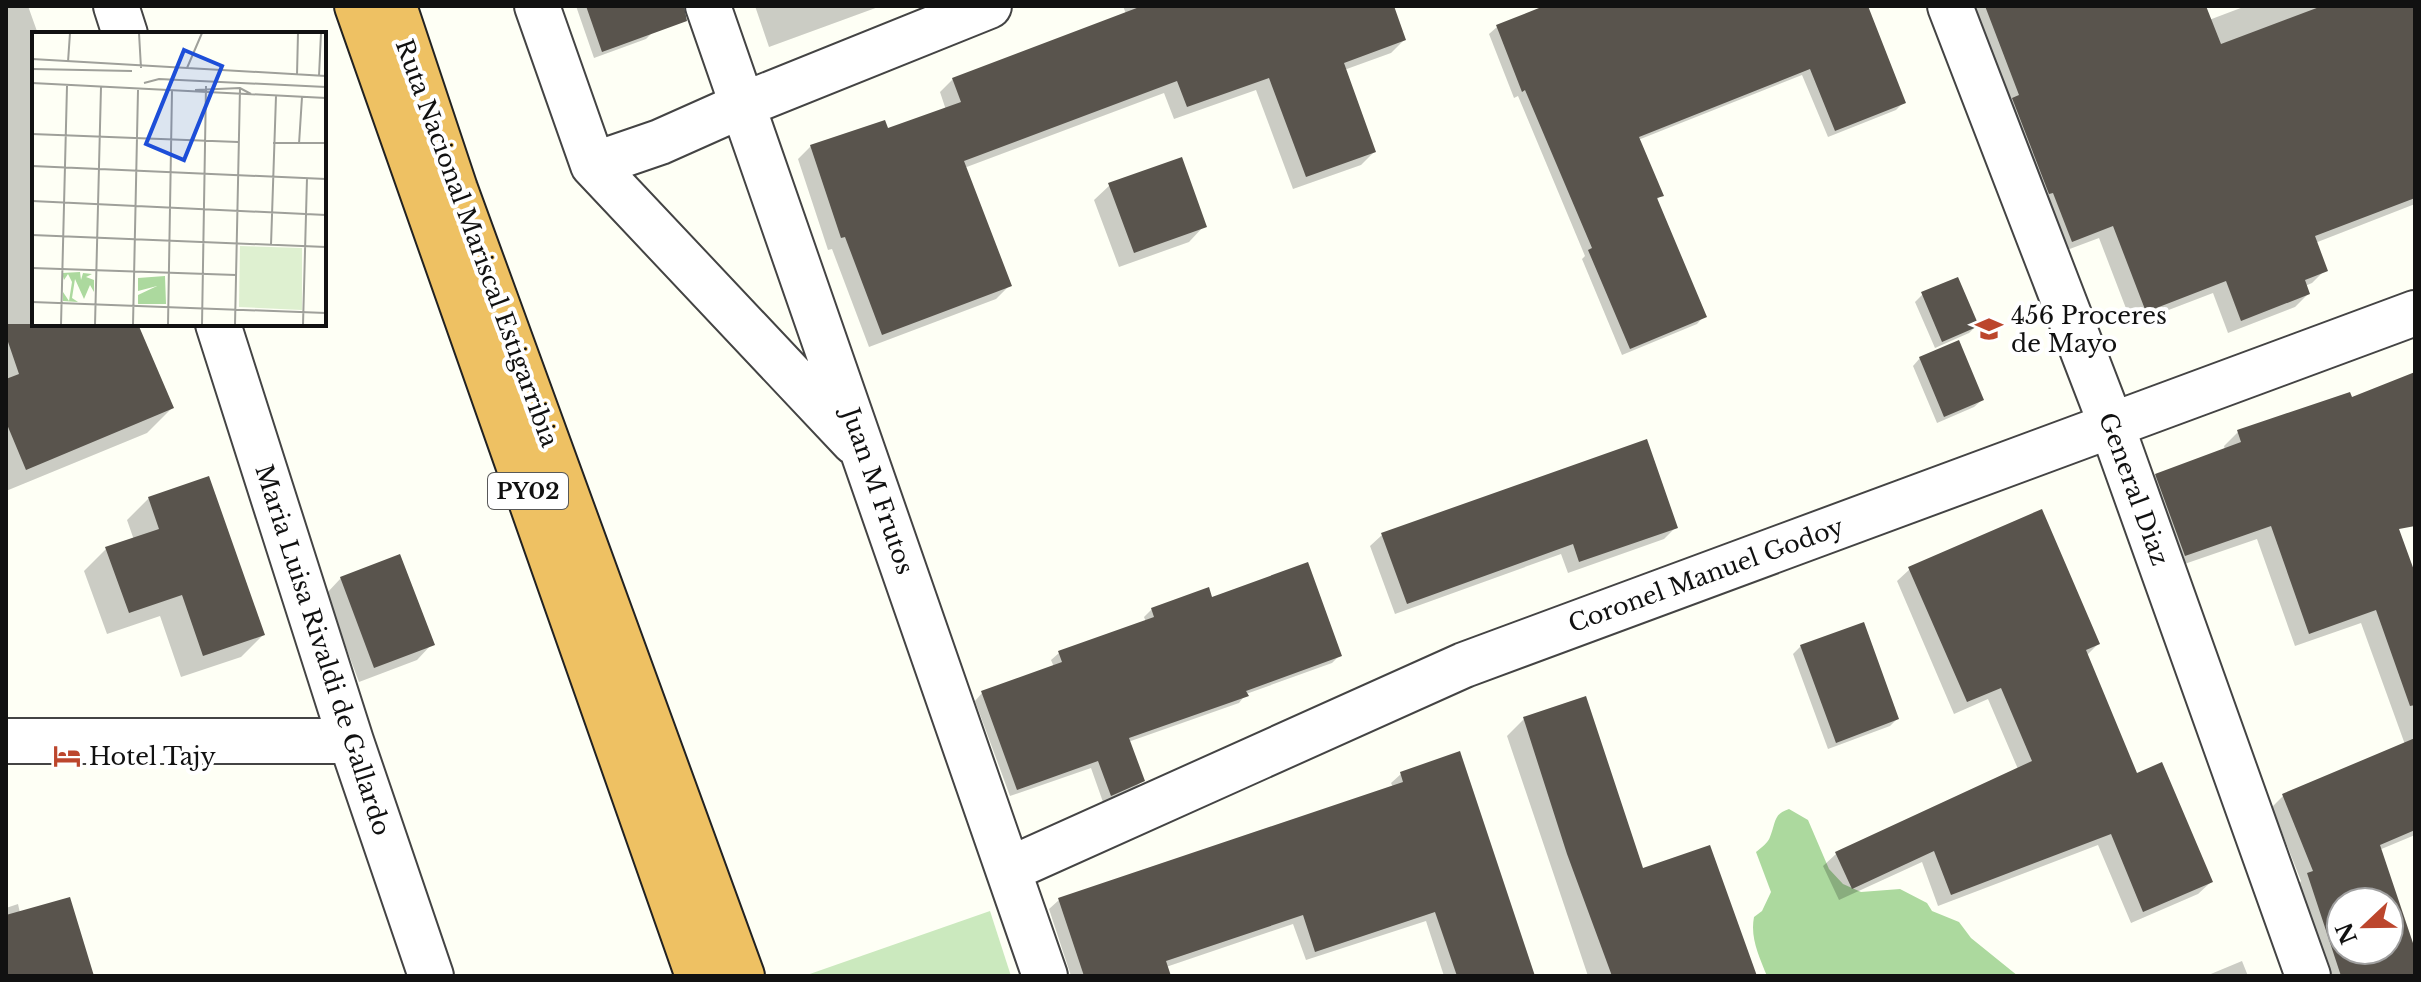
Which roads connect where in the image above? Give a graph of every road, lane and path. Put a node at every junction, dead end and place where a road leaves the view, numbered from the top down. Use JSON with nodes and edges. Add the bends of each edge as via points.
{"nodes":[{"id":1,"x":116,"y":6,"type":"edge"},
{"id":2,"x":357,"y":6,"type":"edge"},
{"id":3,"x":394,"y":6,"type":"edge"},
{"id":4,"x":537,"y":6,"type":"edge"},
{"id":5,"x":708,"y":6,"type":"edge"},
{"id":6,"x":989,"y":6,"type":"edge"},
{"id":7,"x":1950,"y":6,"type":"edge"},
{"id":8,"x":124,"y":32,"type":"edge"},
{"id":9,"x":743,"y":105,"type":"junction"},
{"id":10,"x":593,"y":165,"type":"junction"},
{"id":11,"x":2415,"y":313,"type":"edge"},
{"id":12,"x":219,"y":326,"type":"edge"},
{"id":13,"x":2111,"y":424,"type":"junction"},
{"id":14,"x":865,"y":454,"type":"junction"},
{"id":15,"x":6,"y":741,"type":"edge"},
{"id":16,"x":351,"y":741,"type":"junction"},
{"id":17,"x":1010,"y":869,"type":"junction"},
{"id":18,"x":431,"y":976,"type":"edge"},
{"id":19,"x":698,"y":976,"type":"edge"},
{"id":20,"x":742,"y":976,"type":"edge"},
{"id":21,"x":1045,"y":976,"type":"edge"},
{"id":22,"x":2308,"y":976,"type":"edge"}],
"edges":[{"from":1,"to":8,"type":"street"},
{"from":2,"to":19,"type":"highway","name":"Ruta Nacional Mariscal Estigarribia","number":"PY02"},
{"from":3,"to":20,"type":"highway","name":"Ruta Nacional Mariscal Estigarribia","number":"PY02","via":[[455,189]]},
{"from":4,"to":10,"type":"street"},
{"from":5,"to":9,"type":"street","name":"Juan M Frutos"},
{"from":6,"to":9,"type":"street"},
{"from":7,"to":13,"type":"street","name":"General Diaz"},
{"from":9,"to":10,"type":"street"},
{"from":9,"to":14,"type":"street","name":"Juan M Frutos"},
{"from":10,"to":14,"type":"street"},
{"from":11,"to":13,"type":"street","name":"Coronel Manuel Godoy"},
{"from":12,"to":16,"type":"street","name":"Maria Luisa Rivaldi de Gallardo"},
{"from":13,"to":17,"type":"street","name":"Coronel Manuel Godoy","via":[[1464,665]]},
{"from":13,"to":22,"type":"street","name":"General Diaz"},
{"from":14,"to":17,"type":"street","name":"Juan M Frutos"},
{"from":15,"to":16,"type":"street"},
{"from":16,"to":18,"type":"street","name":"Maria Luisa Rivaldi de Gallardo"},
{"from":17,"to":21,"type":"street","name":"Juan M Frutos"}]}
